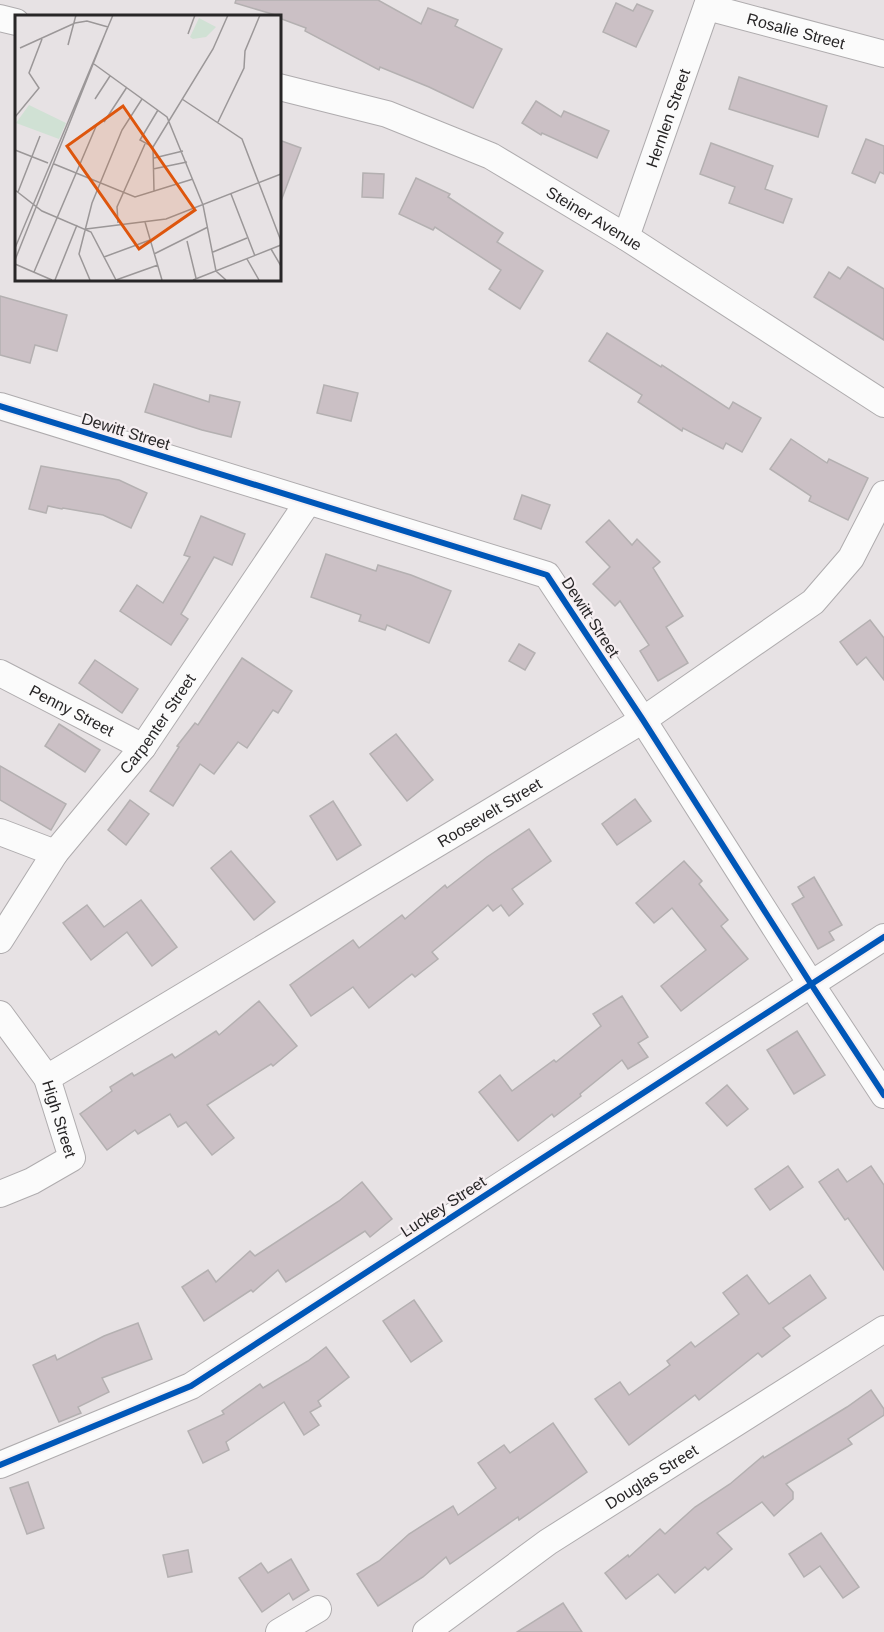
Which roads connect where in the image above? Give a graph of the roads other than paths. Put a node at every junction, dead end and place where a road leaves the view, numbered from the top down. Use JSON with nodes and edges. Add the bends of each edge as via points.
{"nodes":[{"id":1,"x":708,"y":3,"type":"edge"},
{"id":2,"x":0,"y":18,"type":"edge"},
{"id":3,"x":15,"y":22,"type":"edge"},
{"id":4,"x":884,"y":54,"type":"edge"},
{"id":5,"x":280,"y":87,"type":"edge"},
{"id":6,"x":626,"y":237,"type":"junction"},
{"id":7,"x":884,"y":404,"type":"edge"},
{"id":8,"x":0,"y":406,"type":"edge"},
{"id":9,"x":884,"y":494,"type":"edge"},
{"id":10,"x":308,"y":502,"type":"junction"},
{"id":11,"x":0,"y":673,"type":"edge"},
{"id":12,"x":643,"y":720,"type":"junction"},
{"id":13,"x":143,"y":747,"type":"junction"},
{"id":14,"x":0,"y":832,"type":"edge"},
{"id":15,"x":55,"y":853,"type":"junction"},
{"id":16,"x":884,"y":937,"type":"edge"},
{"id":17,"x":0,"y":940,"type":"edge"},
{"id":18,"x":811,"y":984,"type":"junction"},
{"id":19,"x":0,"y":1014,"type":"edge"},
{"id":20,"x":47,"y":1078,"type":"junction"},
{"id":21,"x":884,"y":1095,"type":"edge"},
{"id":22,"x":0,"y":1194,"type":"edge"},
{"id":23,"x":884,"y":1329,"type":"edge"},
{"id":24,"x":0,"y":1465,"type":"edge"},
{"id":25,"x":318,"y":1609,"type":"dead end"},
{"id":26,"x":279,"y":1632,"type":"edge"},
{"id":27,"x":426,"y":1632,"type":"edge"}],
"edges":[{"from":1,"to":4,"type":"street","name":"Rosalie Street"},
{"from":1,"to":6,"type":"street","name":"Hernlen Street"},
{"from":2,"to":3,"type":"street"},
{"from":5,"to":6,"type":"street","name":"Steiner Avenue","via":[[387,114],[491,156]]},
{"from":6,"to":7,"type":"street","name":"Steiner Avenue"},
{"from":8,"to":10,"type":"street","name":"Dewitt Street"},
{"from":9,"to":12,"type":"street","name":"Roosevelt Street","via":[[851,558],[813,602]]},
{"from":10,"to":12,"type":"street","name":"Dewitt Street","via":[[548,575]]},
{"from":10,"to":13,"type":"street","name":"Carpenter Street"},
{"from":11,"to":13,"type":"street","name":"Penny Street"},
{"from":12,"to":18,"type":"street","name":"Dewitt Street"},
{"from":12,"to":20,"type":"street","name":"Roosevelt Street"},
{"from":13,"to":15,"type":"street","name":"Carpenter Street"},
{"from":14,"to":15,"type":"street"},
{"from":15,"to":17,"type":"street","name":"Carpenter Street"},
{"from":16,"to":18,"type":"street","name":"Luckey Street"},
{"from":18,"to":21,"type":"street","name":"Dewitt Street"},
{"from":18,"to":24,"type":"street","name":"Luckey Street","via":[[191,1386]]},
{"from":19,"to":20,"type":"street","name":"High Street"},
{"from":20,"to":22,"type":"street","name":"High Street","via":[[72,1158]]},
{"from":23,"to":27,"type":"street","name":"Douglas Street","via":[[548,1542]]},
{"from":25,"to":26,"type":"street"}]}
